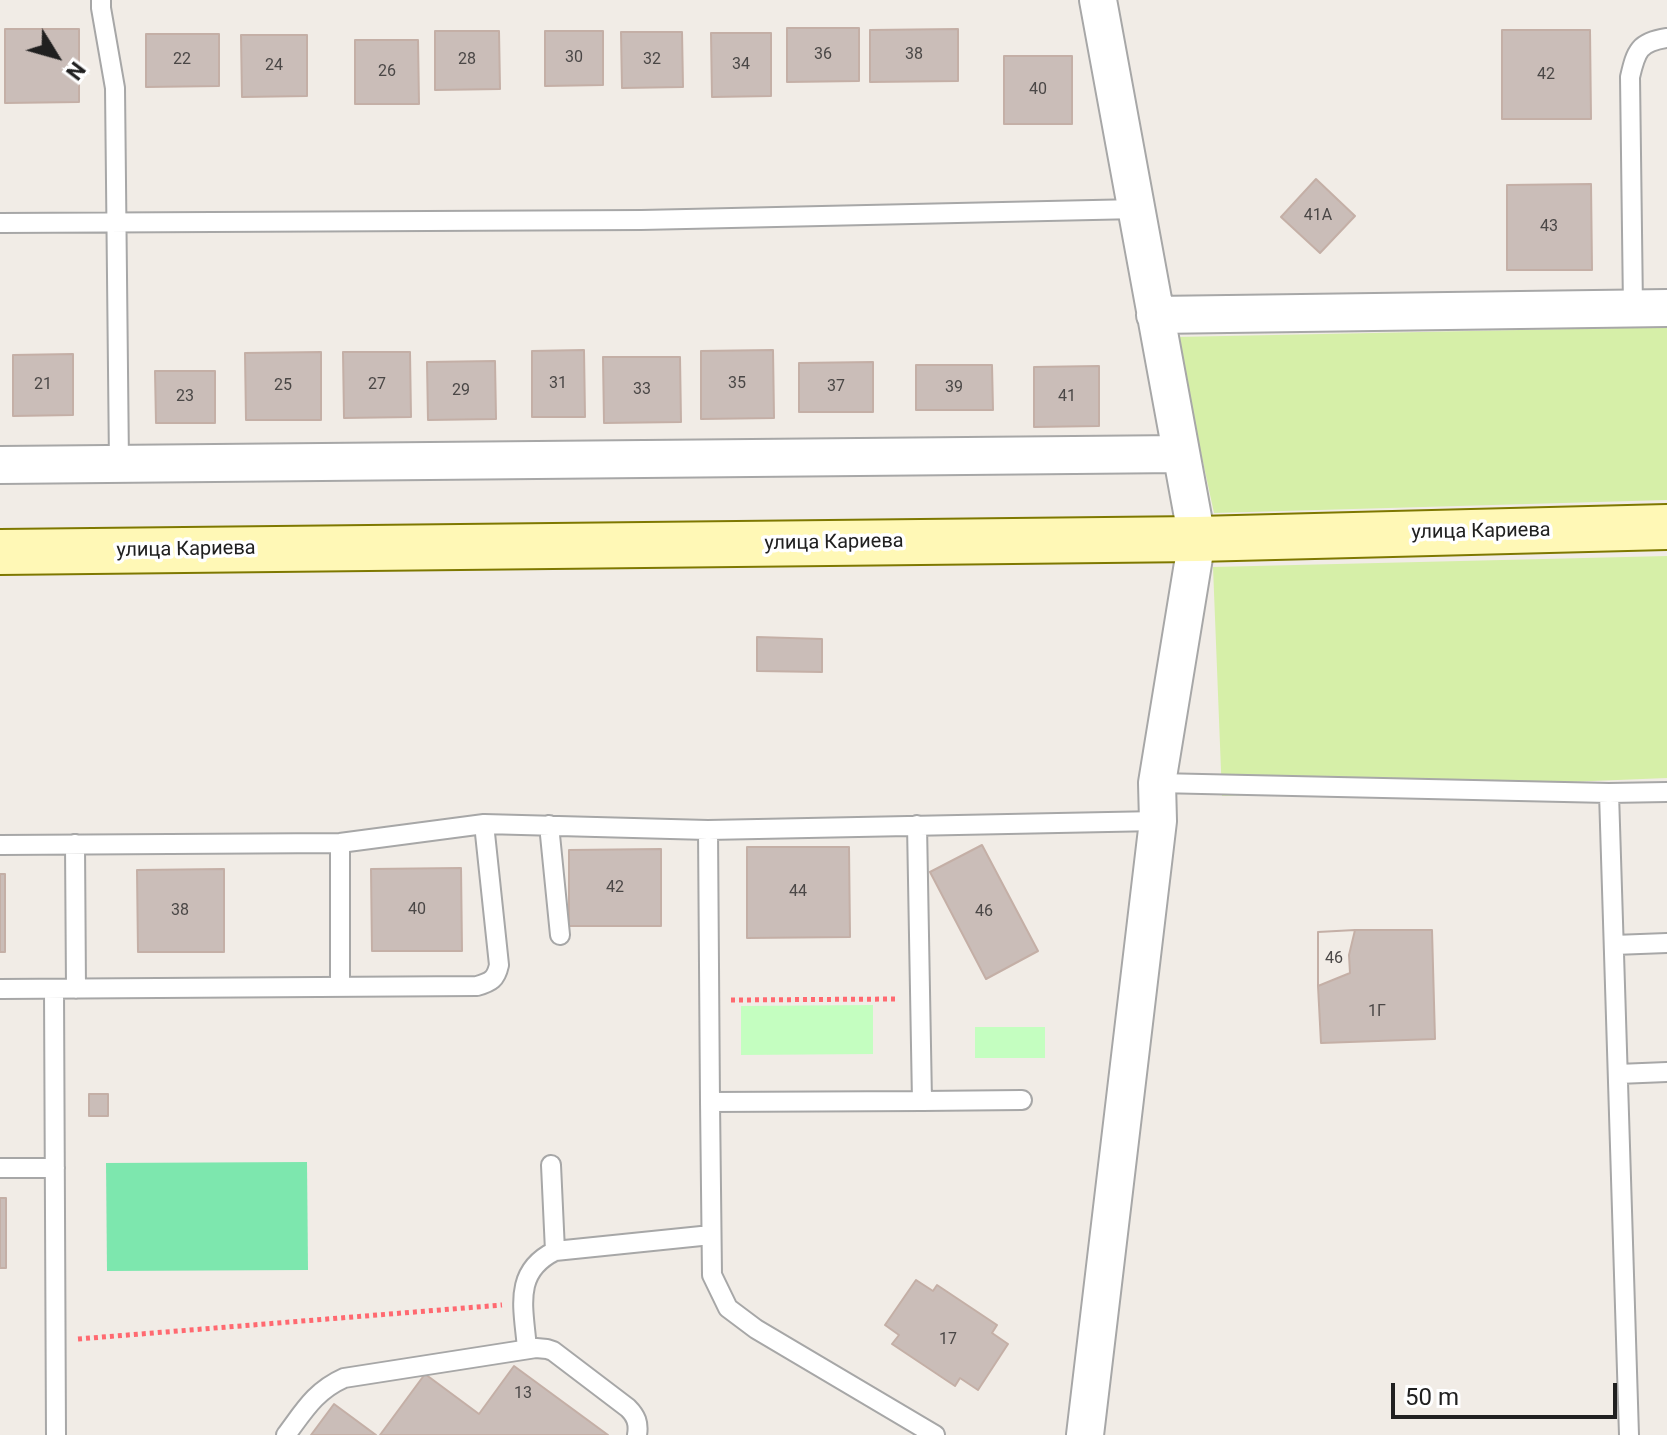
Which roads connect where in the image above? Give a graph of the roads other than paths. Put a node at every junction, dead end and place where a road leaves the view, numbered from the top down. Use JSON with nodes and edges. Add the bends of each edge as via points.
{"nodes":[{"id":1,"x":101,"y":0,"type":"edge"},
{"id":2,"x":1098,"y":0,"type":"edge"},
{"id":3,"x":1667,"y":38,"type":"edge"},
{"id":4,"x":1138,"y":209,"type":"junction"},
{"id":5,"x":117,"y":222,"type":"junction"},
{"id":6,"x":0,"y":223,"type":"edge"},
{"id":7,"x":1650,"y":308,"type":"edge"},
{"id":8,"x":1155,"y":315,"type":"junction"},
{"id":9,"x":1181,"y":454,"type":"junction"},
{"id":10,"x":119,"y":464,"type":"junction"},
{"id":11,"x":0,"y":465,"type":"edge"},
{"id":12,"x":1667,"y":527,"type":"edge"},
{"id":13,"x":1197,"y":539,"type":"junction"},
{"id":14,"x":0,"y":552,"type":"edge"},
{"id":15,"x":1157,"y":783,"type":"junction"},
{"id":16,"x":1667,"y":792,"type":"edge"},
{"id":17,"x":1609,"y":793,"type":"junction"},
{"id":18,"x":1158,"y":821,"type":"junction"},
{"id":19,"x":484,"y":824,"type":"junction"},
{"id":20,"x":549,"y":825,"type":"junction"},
{"id":21,"x":917,"y":825,"type":"junction"},
{"id":22,"x":708,"y":830,"type":"junction"},
{"id":23,"x":340,"y":843,"type":"junction"},
{"id":24,"x":75,"y":844,"type":"junction"},
{"id":25,"x":0,"y":845,"type":"edge"},
{"id":26,"x":560,"y":935,"type":"dead end"},
{"id":27,"x":1667,"y":943,"type":"edge"},
{"id":28,"x":1614,"y":945,"type":"junction"},
{"id":29,"x":340,"y":987,"type":"junction"},
{"id":30,"x":0,"y":989,"type":"edge"},
{"id":31,"x":54,"y":989,"type":"junction"},
{"id":32,"x":76,"y":989,"type":"junction"},
{"id":33,"x":1667,"y":1072,"type":"edge"},
{"id":34,"x":1618,"y":1074,"type":"junction"},
{"id":35,"x":1022,"y":1100,"type":"dead end"},
{"id":36,"x":922,"y":1101,"type":"junction"},
{"id":37,"x":710,"y":1102,"type":"junction"},
{"id":38,"x":551,"y":1165,"type":"dead end"},
{"id":39,"x":0,"y":1168,"type":"edge"},
{"id":40,"x":55,"y":1168,"type":"junction"},
{"id":41,"x":711,"y":1235,"type":"junction"},
{"id":42,"x":555,"y":1251,"type":"junction"},
{"id":43,"x":527,"y":1349,"type":"junction"},
{"id":44,"x":56,"y":1435,"type":"edge"},
{"id":45,"x":286,"y":1435,"type":"edge"},
{"id":46,"x":637,"y":1435,"type":"edge"},
{"id":47,"x":935,"y":1435,"type":"edge"},
{"id":48,"x":1085,"y":1435,"type":"edge"},
{"id":49,"x":1629,"y":1435,"type":"edge"}],
"edges":[{"from":1,"to":5,"type":"lane","via":[[115,88]]},
{"from":2,"to":4,"type":"street"},
{"from":3,"to":7,"type":"lane","via":[[1647,43],[1636,54],[1630,77]]},
{"from":4,"to":5,"type":"lane","via":[[641,220]]},
{"from":4,"to":8,"type":"street"},
{"from":5,"to":6,"type":"lane"},
{"from":5,"to":10,"type":"lane"},
{"from":7,"to":8,"type":"street"},
{"from":8,"to":9,"type":"street"},
{"from":9,"to":10,"type":"street"},
{"from":9,"to":13,"type":"street"},
{"from":10,"to":11,"type":"street"},
{"from":12,"to":13,"type":"main road","name":"улица Кариева"},
{"from":13,"to":14,"type":"main road","name":"улица Кариева"},
{"from":13,"to":15,"type":"street"},
{"from":15,"to":17,"type":"lane"},
{"from":15,"to":18,"type":"street"},
{"from":16,"to":17,"type":"lane"},
{"from":17,"to":28,"type":"lane"},
{"from":18,"to":21,"type":"lane"},
{"from":18,"to":48,"type":"street"},
{"from":19,"to":20,"type":"lane"},
{"from":19,"to":23,"type":"lane"},
{"from":19,"to":29,"type":"lane","via":[[499,965],[491,982]]},
{"from":20,"to":22,"type":"lane"},
{"from":20,"to":26,"type":"lane"},
{"from":21,"to":22,"type":"lane"},
{"from":21,"to":36,"type":"lane"},
{"from":22,"to":37,"type":"lane"},
{"from":23,"to":24,"type":"lane"},
{"from":23,"to":29,"type":"lane"},
{"from":24,"to":25,"type":"lane"},
{"from":24,"to":32,"type":"lane"},
{"from":27,"to":28,"type":"lane"},
{"from":28,"to":34,"type":"lane"},
{"from":29,"to":32,"type":"lane"},
{"from":30,"to":31,"type":"lane"},
{"from":31,"to":32,"type":"lane"},
{"from":31,"to":40,"type":"lane"},
{"from":33,"to":34,"type":"lane"},
{"from":34,"to":49,"type":"lane"},
{"from":35,"to":36,"type":"lane"},
{"from":36,"to":37,"type":"lane"},
{"from":37,"to":41,"type":"lane"},
{"from":38,"to":42,"type":"lane"},
{"from":39,"to":40,"type":"lane"},
{"from":40,"to":44,"type":"lane"},
{"from":41,"to":42,"type":"lane"},
{"from":41,"to":47,"type":"lane","via":[[712,1275],[728,1308]]},
{"from":42,"to":43,"type":"lane","via":[[538,1262],[523,1287]]},
{"from":43,"to":45,"type":"lane","via":[[344,1378],[316,1394]]},
{"from":43,"to":46,"type":"lane","via":[[553,1351],[628,1408],[636,1419]]}]}
